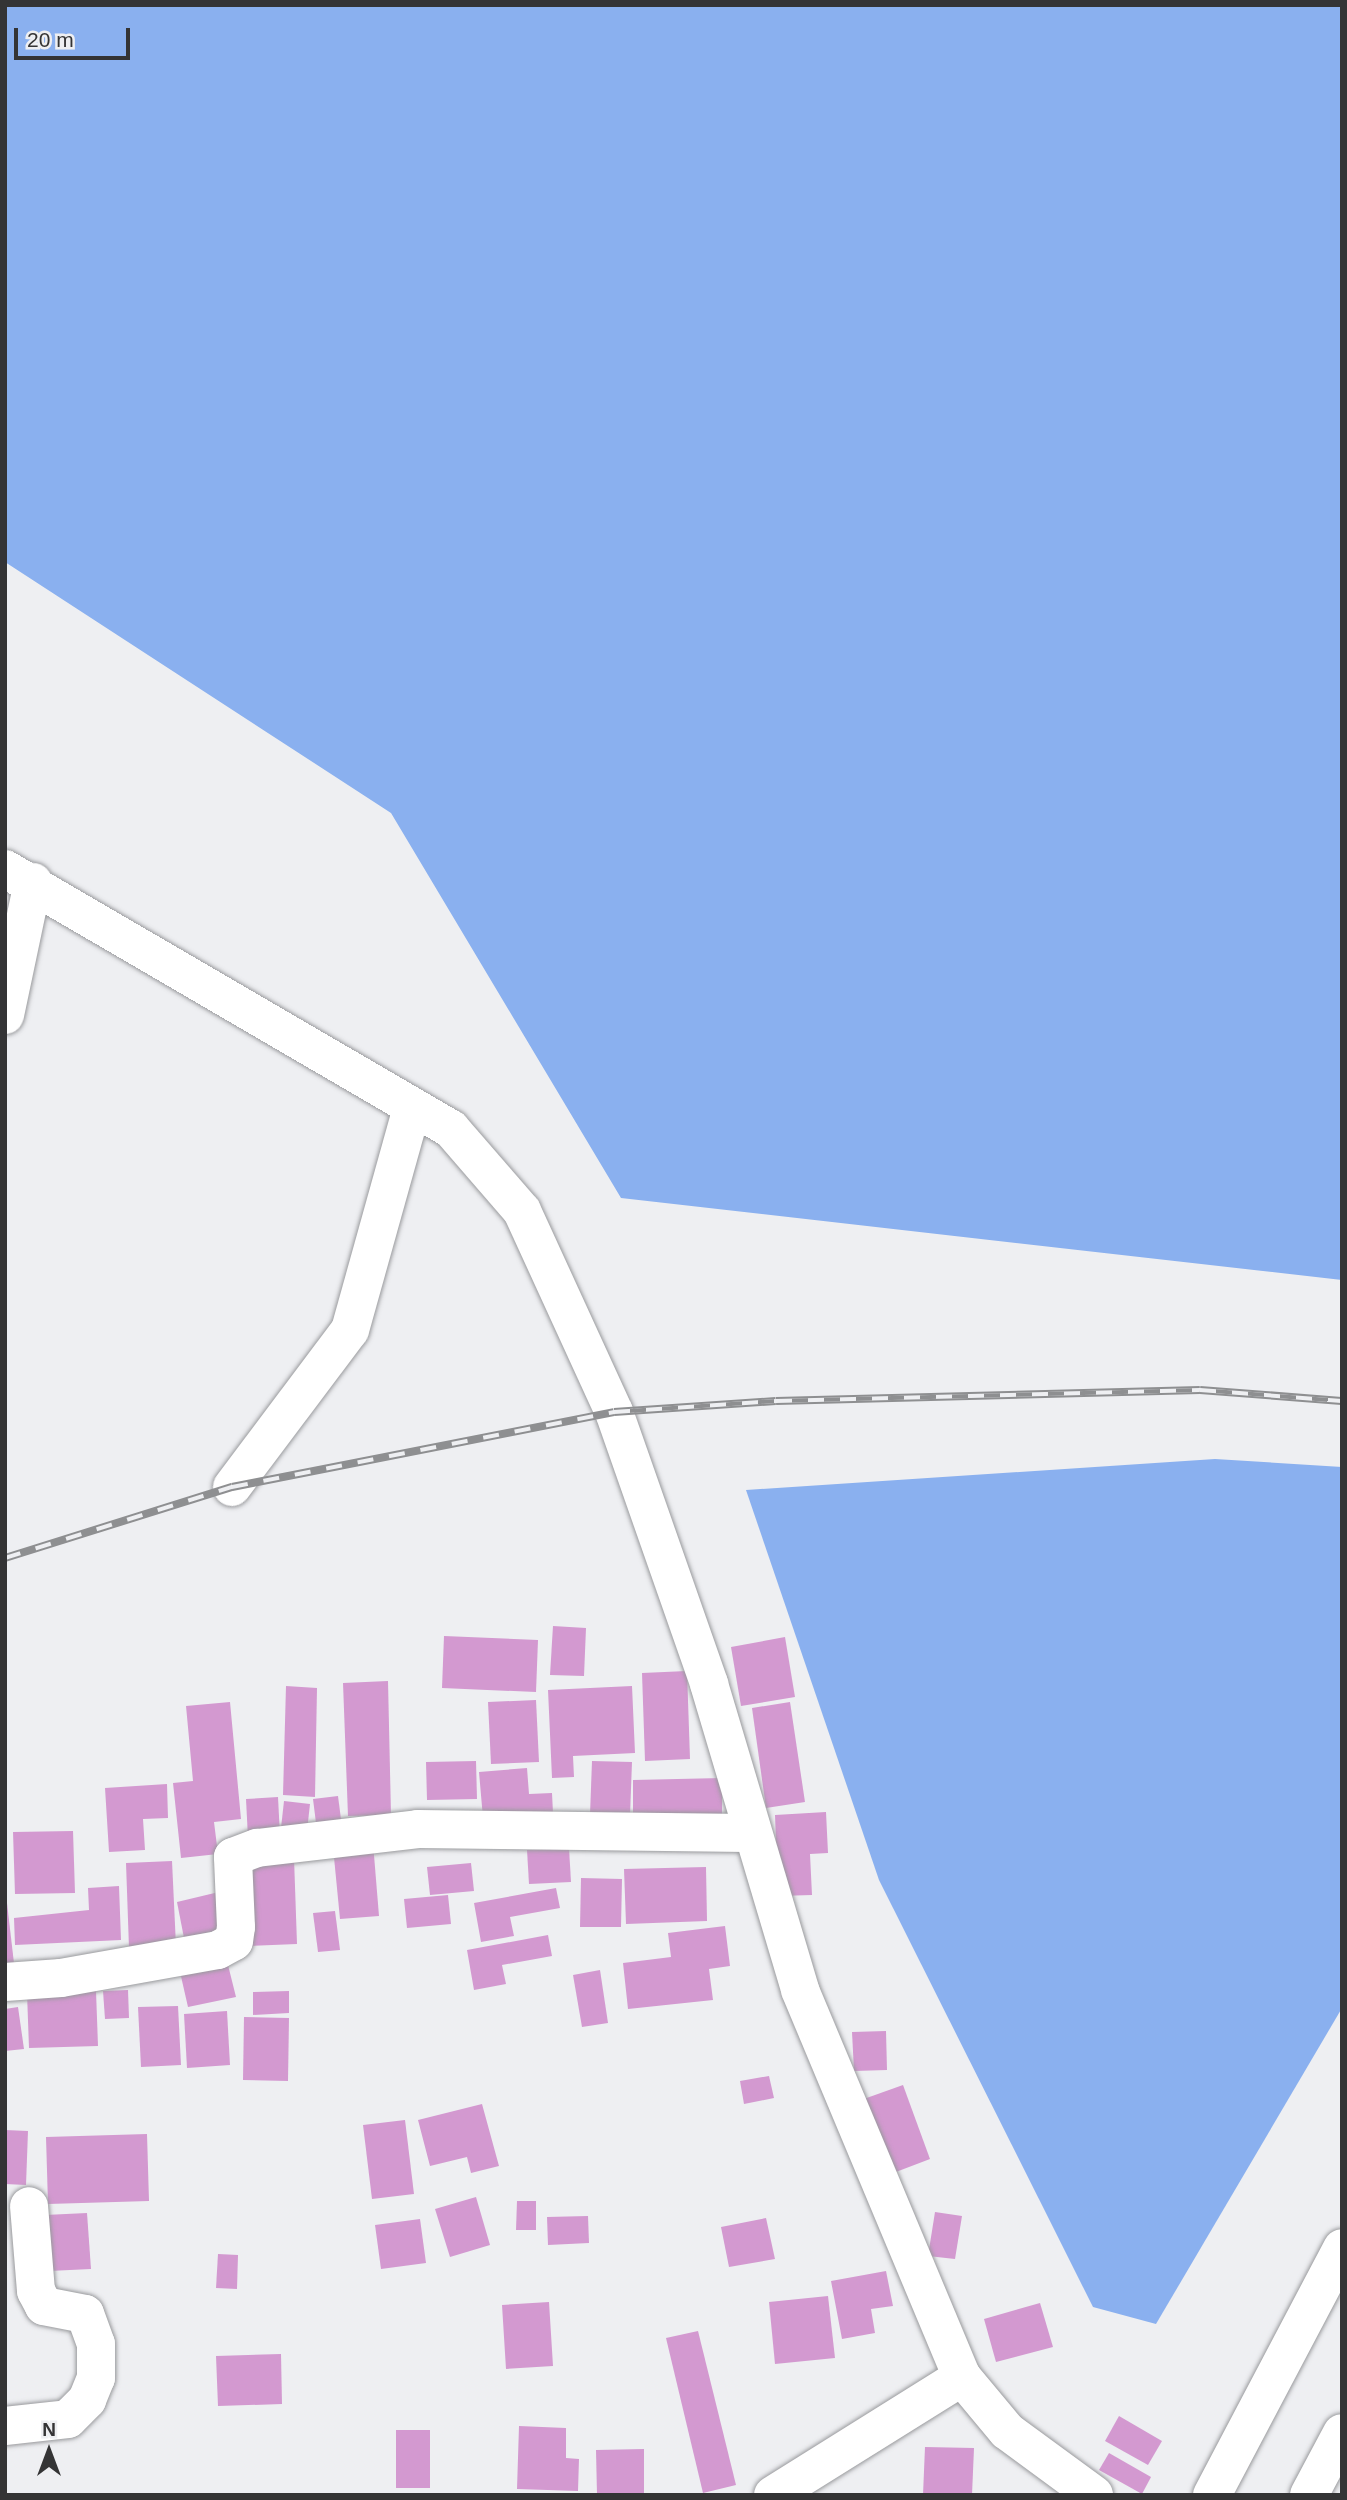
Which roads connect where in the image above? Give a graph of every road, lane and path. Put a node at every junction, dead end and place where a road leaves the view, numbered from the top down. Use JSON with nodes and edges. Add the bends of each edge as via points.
{"nodes":[{"id":1,"x":19,"y":876,"type":"edge"},
{"id":2,"x":5,"y":1015,"type":"edge"},
{"id":3,"x":412,"y":1108,"type":"junction"},
{"id":4,"x":232,"y":1487,"type":"dead end"},
{"id":5,"x":750,"y":1833,"type":"junction"},
{"id":6,"x":5,"y":1982,"type":"edge"},
{"id":7,"x":29,"y":2206,"type":"dead end"},
{"id":8,"x":1342,"y":2249,"type":"edge"},
{"id":9,"x":962,"y":2377,"type":"junction"},
{"id":10,"x":5,"y":2426,"type":"edge"},
{"id":11,"x":1342,"y":2433,"type":"edge"},
{"id":12,"x":773,"y":2495,"type":"edge"},
{"id":13,"x":1094,"y":2495,"type":"edge"},
{"id":14,"x":1212,"y":2495,"type":"edge"},
{"id":15,"x":1309,"y":2495,"type":"edge"}],
"edges":[{"from":1,"to":2,"type":"street"},
{"from":1,"to":3,"type":"street"},
{"from":3,"to":4,"type":"street","via":[[350,1330]]},
{"from":3,"to":5,"type":"street","via":[[451,1129],[522,1211],[614,1412],[709,1684]]},
{"from":5,"to":6,"type":"street","via":[[418,1829],[257,1848],[233,1857],[234,1941],[218,1950],[61,1978]]},
{"from":5,"to":9,"type":"street","via":[[800,1990]]},
{"from":7,"to":10,"type":"street","via":[[36,2291],[44,2306],[85,2314],[96,2344],[96,2378],[87,2400],[68,2419]]},
{"from":8,"to":14,"type":"street"},
{"from":9,"to":12,"type":"street"},
{"from":9,"to":13,"type":"street","via":[[1007,2431]]},
{"from":11,"to":15,"type":"street"}]}
